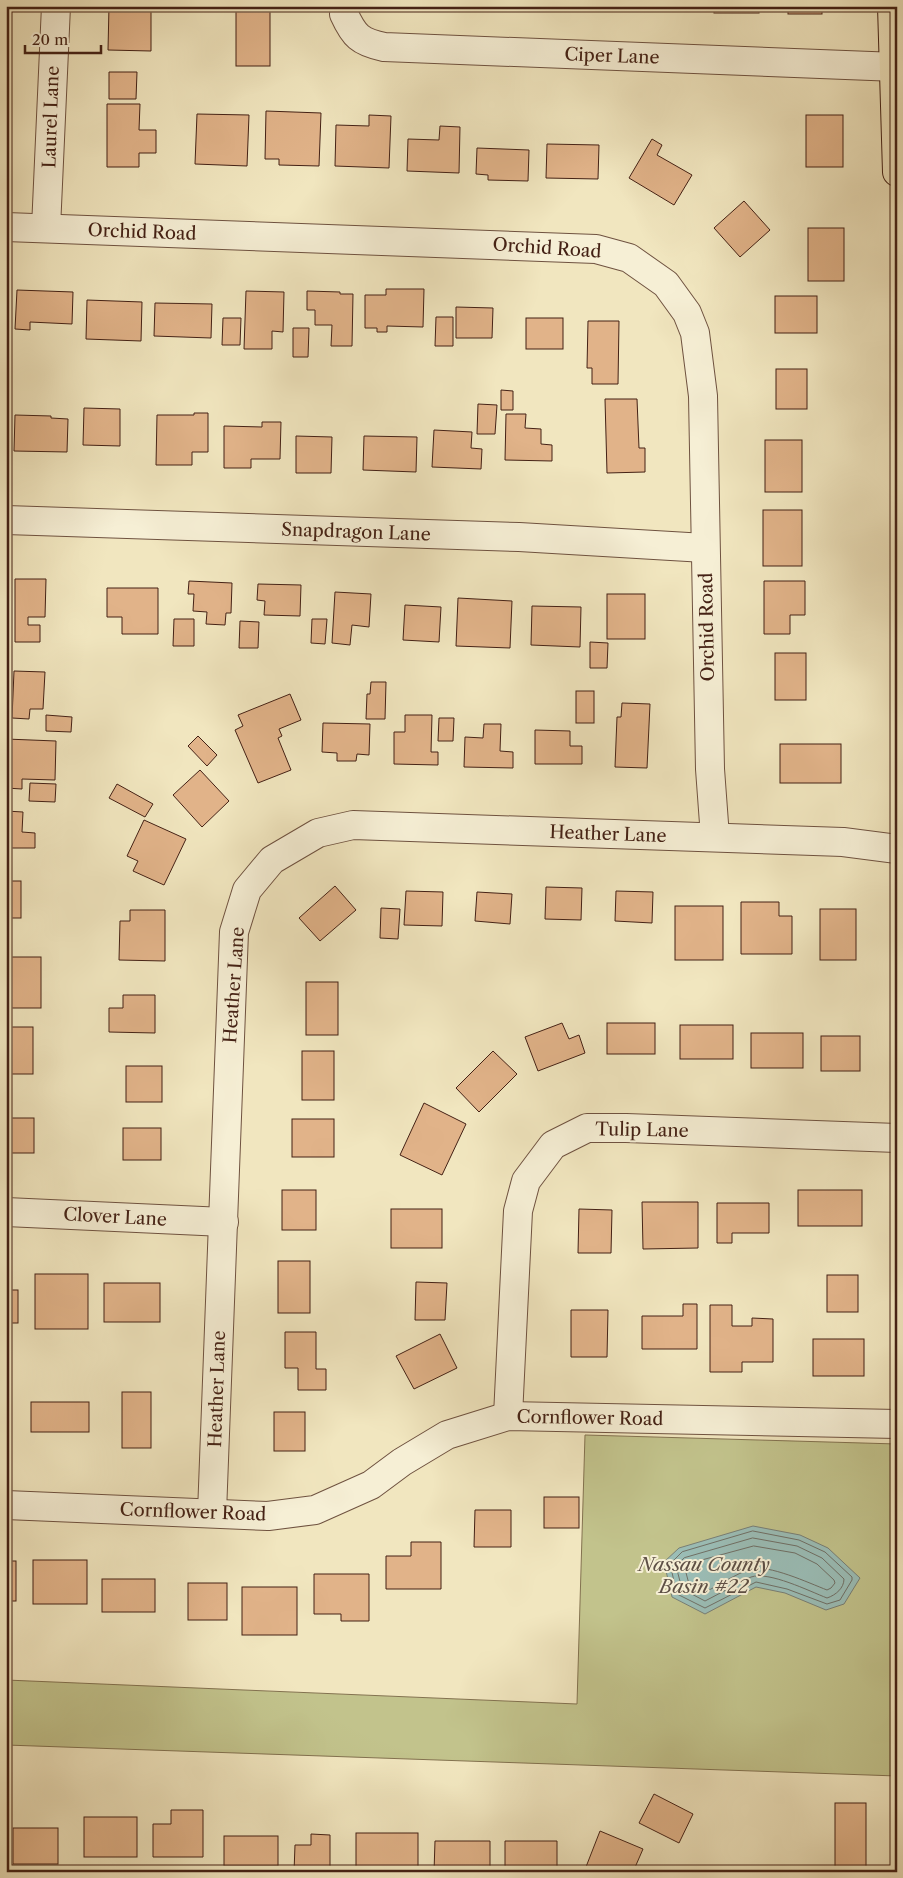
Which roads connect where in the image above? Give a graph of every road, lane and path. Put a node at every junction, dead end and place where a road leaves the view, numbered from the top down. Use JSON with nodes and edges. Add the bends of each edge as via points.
{"nodes":[{"id":1,"x":56,"y":6,"type":"edge"},
{"id":2,"x":892,"y":6,"type":"edge"},
{"id":3,"x":344,"y":14,"type":"dead end"},
{"id":4,"x":895,"y":67,"type":"edge"},
{"id":5,"x":897,"y":172,"type":"edge"},
{"id":6,"x":6,"y":227,"type":"edge"},
{"id":7,"x":46,"y":228,"type":"junction"},
{"id":8,"x":6,"y":520,"type":"edge"},
{"id":9,"x":705,"y":548,"type":"junction"},
{"id":10,"x":715,"y":837,"type":"junction"},
{"id":11,"x":897,"y":849,"type":"edge"},
{"id":12,"x":897,"y":1138,"type":"edge"},
{"id":13,"x":6,"y":1212,"type":"edge"},
{"id":14,"x":224,"y":1222,"type":"junction"},
{"id":15,"x":508,"y":1416,"type":"junction"},
{"id":16,"x":897,"y":1424,"type":"edge"},
{"id":17,"x":6,"y":1505,"type":"edge"},
{"id":18,"x":212,"y":1513,"type":"junction"}],
"edges":[{"from":1,"to":7,"type":"street","name":"Laurel Lane"},
{"from":2,"to":4,"type":"main road"},
{"from":3,"to":4,"type":"street","name":"Ciper Lane","via":[[362,41],[384,47]]},
{"from":4,"to":5,"type":"main road"},
{"from":6,"to":7,"type":"street","name":"Orchid Road"},
{"from":7,"to":9,"type":"street","name":"Orchid Road","via":[[596,248],[629,258],[666,284],[687,313],[695,333],[703,396]]},
{"from":8,"to":9,"type":"street","name":"Snapdragon Lane","via":[[519,537]]},
{"from":9,"to":10,"type":"street","name":"Orchid Road","via":[[710,769]]},
{"from":10,"to":11,"type":"street","name":"Heather Lane","via":[[843,842]]},
{"from":10,"to":14,"type":"street","name":"Heather Lane","via":[[353,825],[318,833],[272,860],[247,890],[234,932]]},
{"from":12,"to":15,"type":"street","name":"Tulip Lane","via":[[587,1128],[553,1145],[526,1180],[518,1211]]},
{"from":13,"to":14,"type":"street","name":"Clover Lane"},
{"from":14,"to":18,"type":"street","name":"Heather Lane"},
{"from":15,"to":16,"type":"street","name":"Cornflower Road"},
{"from":15,"to":18,"type":"street","name":"Cornflower Road","via":[[447,1436],[402,1462],[371,1485],[315,1510],[268,1516]]},
{"from":17,"to":18,"type":"street","name":"Cornflower Road"}]}
